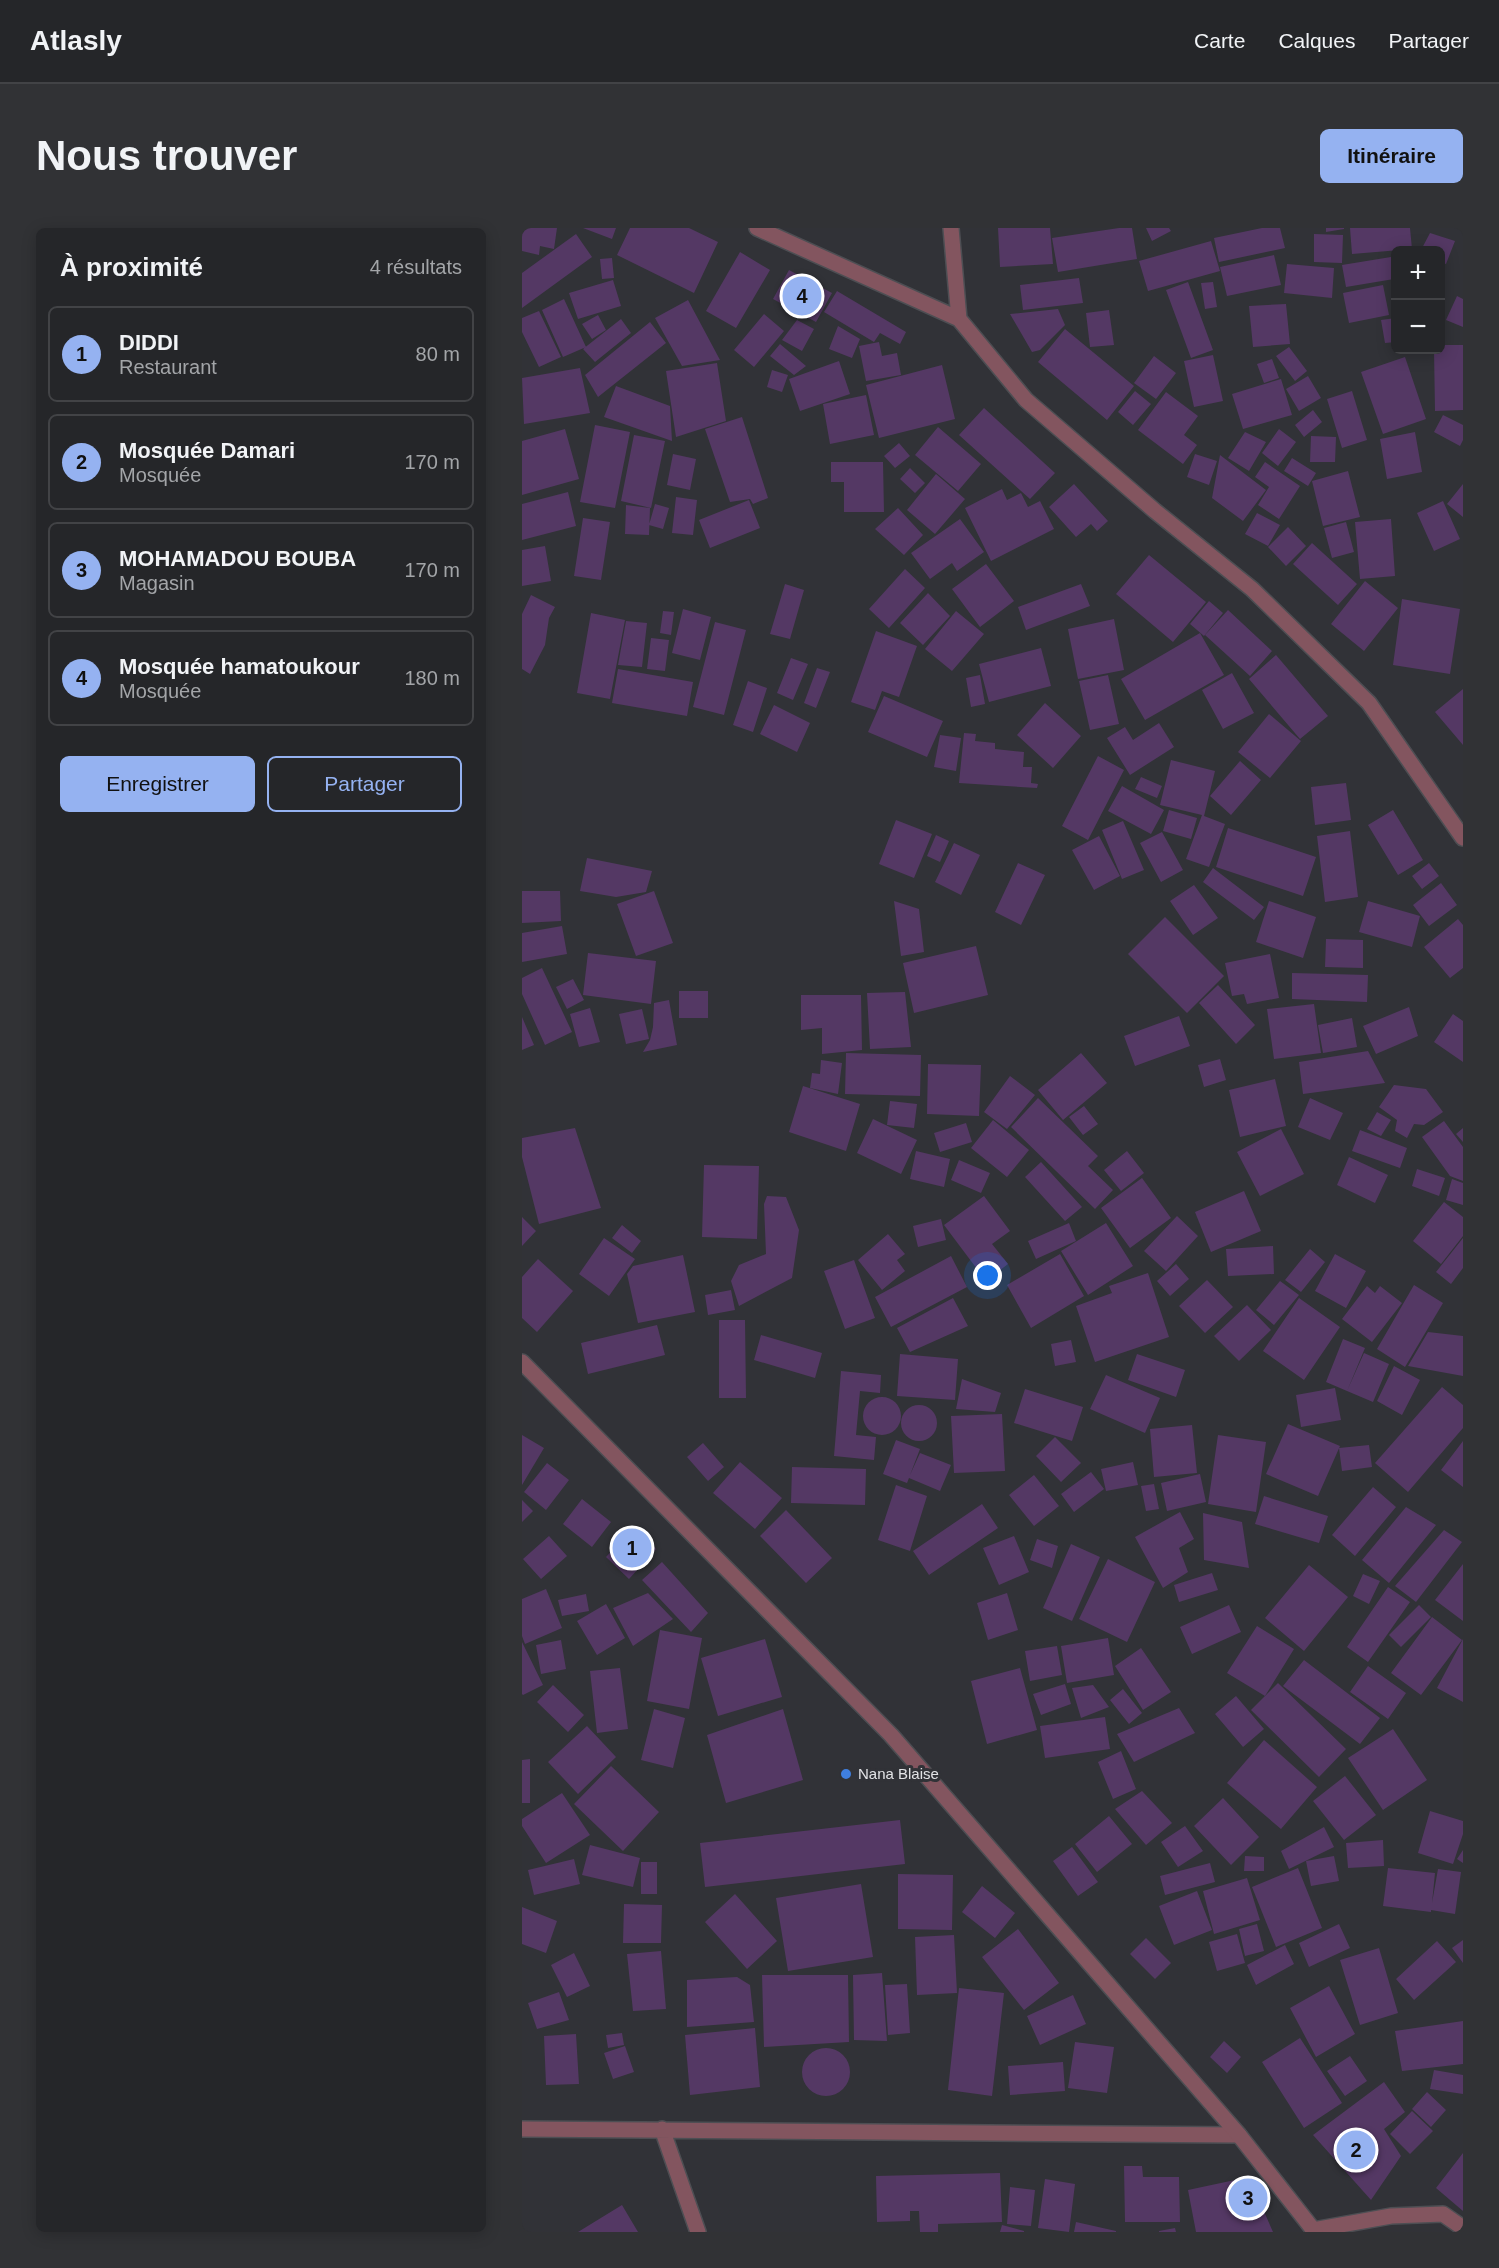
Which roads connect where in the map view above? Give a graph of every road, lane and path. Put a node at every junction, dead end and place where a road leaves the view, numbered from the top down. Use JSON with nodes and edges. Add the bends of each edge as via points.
{"nodes":[{"id":1,"x":757,"y":228,"type":"edge"},
{"id":2,"x":951,"y":228,"type":"edge"},
{"id":3,"x":959,"y":319,"type":"junction"},
{"id":4,"x":1463,"y":838,"type":"edge"},
{"id":5,"x":522,"y":1362,"type":"edge"},
{"id":6,"x":522,"y":2129,"type":"edge"},
{"id":7,"x":662,"y":2129,"type":"junction"},
{"id":8,"x":1239,"y":2135,"type":"junction"},
{"id":9,"x":1463,"y":2228,"type":"edge"},
{"id":10,"x":1314,"y":2231,"type":"edge"},
{"id":11,"x":698,"y":2232,"type":"edge"}],
"edges":[{"from":1,"to":3,"type":"street"},
{"from":2,"to":3,"type":"street"},
{"from":3,"to":4,"type":"street","via":[[1026,400],[1252,589],[1369,703]]},
{"from":5,"to":8,"type":"street","via":[[891,1735]]},
{"from":6,"to":7,"type":"street"},
{"from":7,"to":8,"type":"street"},
{"from":7,"to":11,"type":"street"},
{"from":8,"to":10,"type":"street"},
{"from":9,"to":10,"type":"street","via":[[1443,2214],[1391,2216]]}]}
